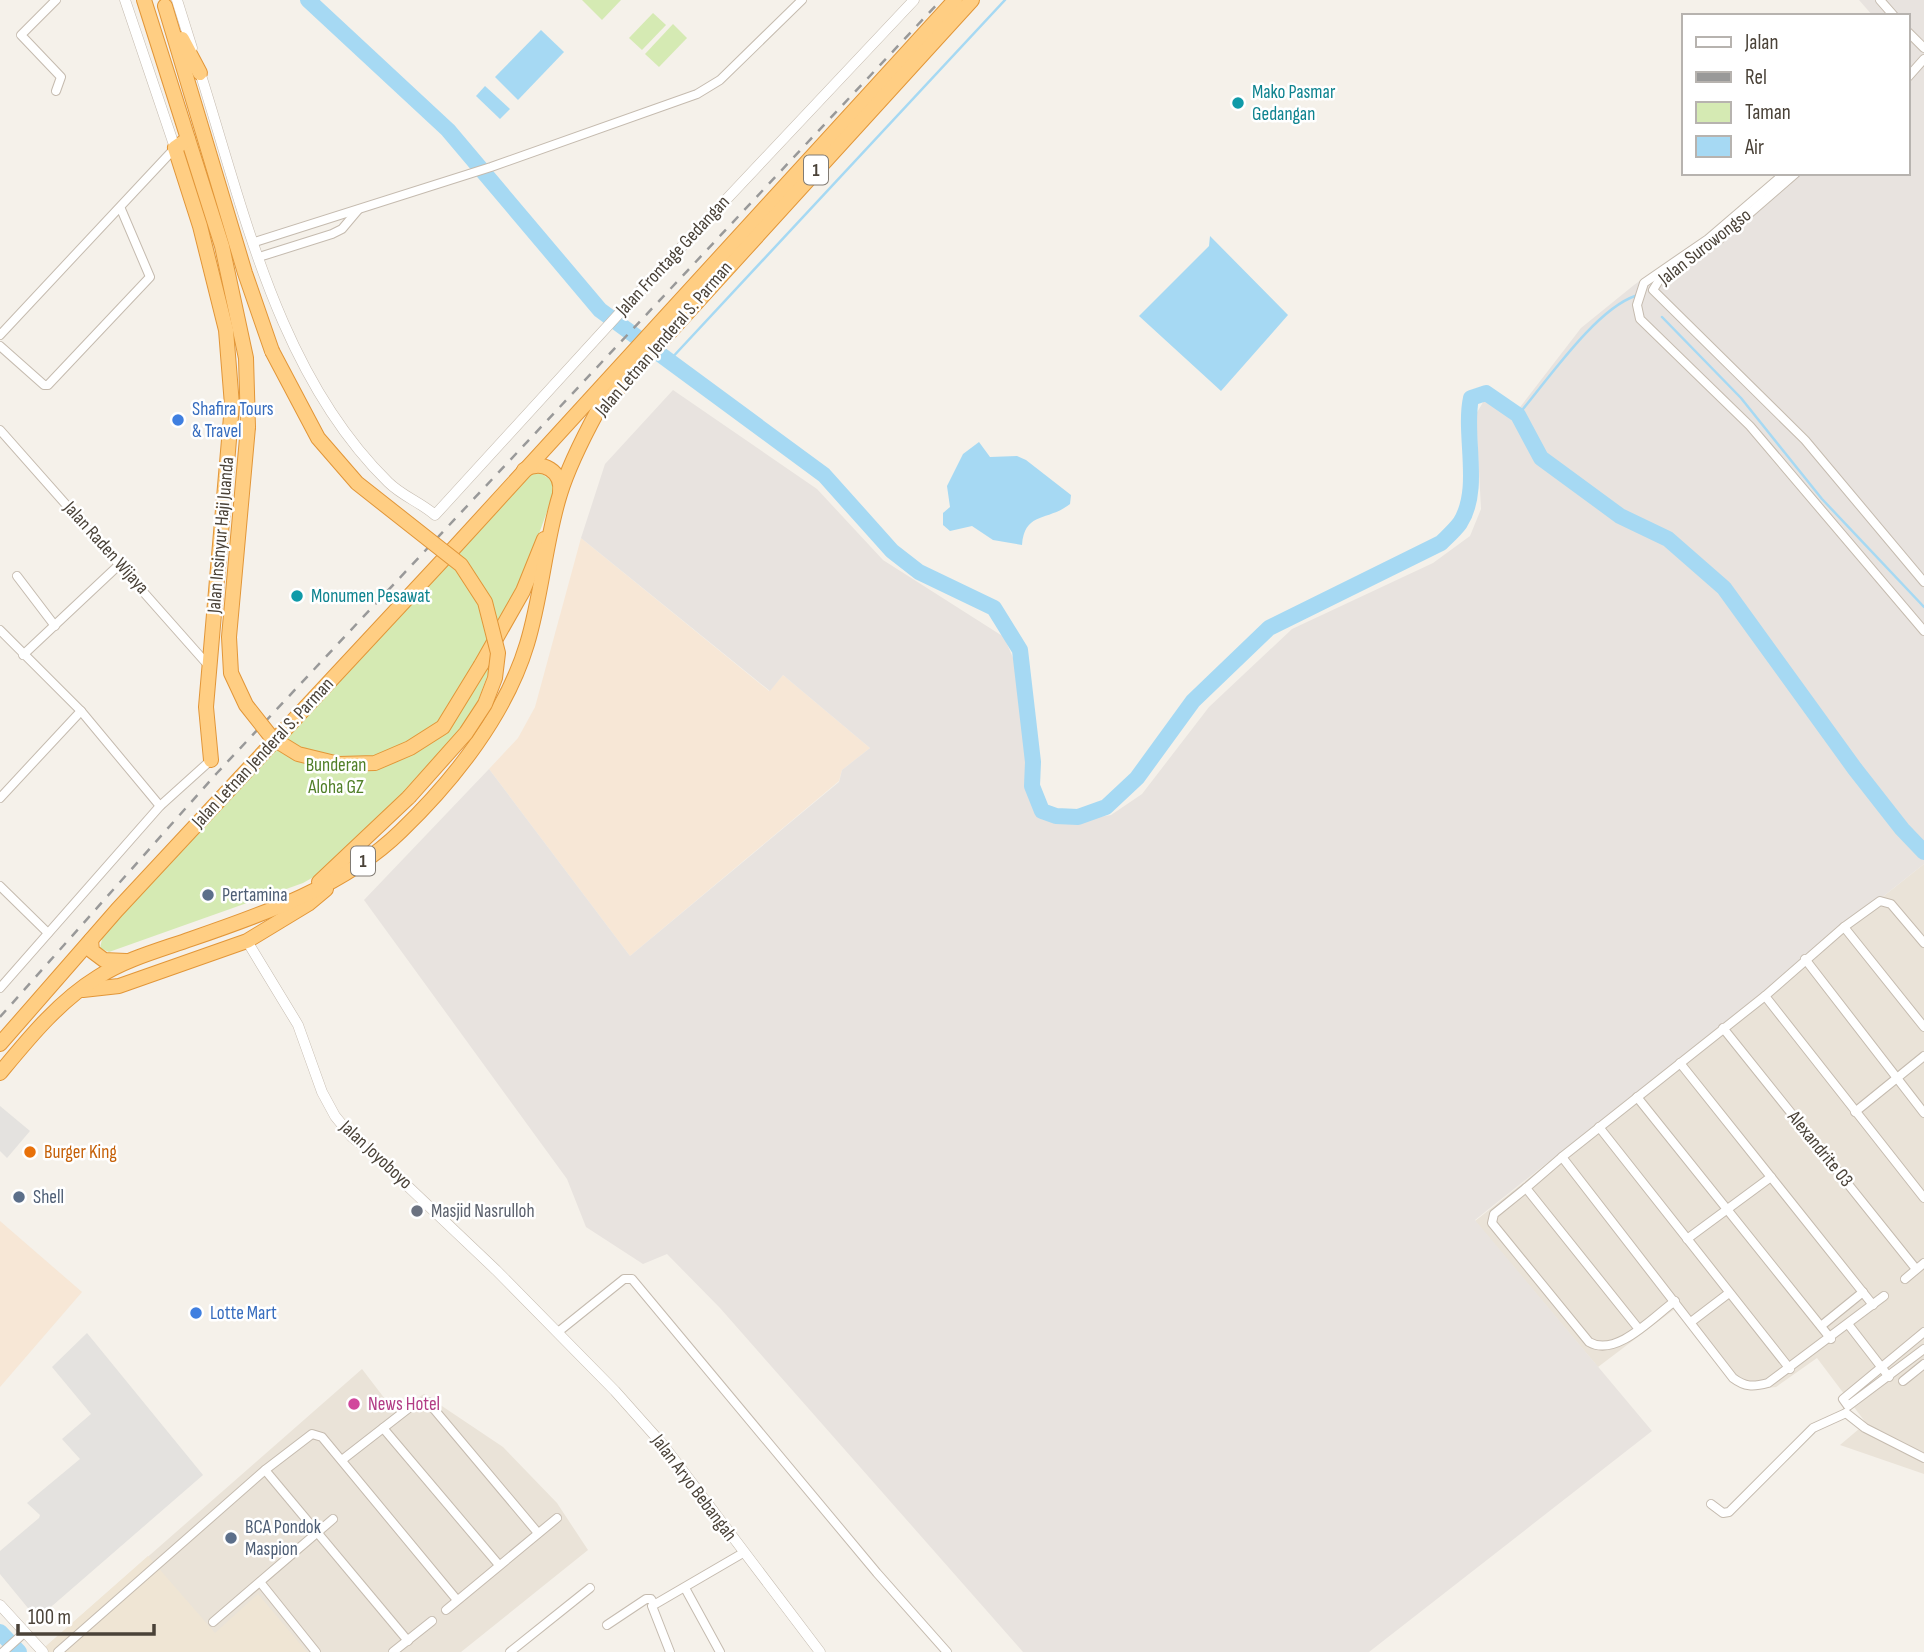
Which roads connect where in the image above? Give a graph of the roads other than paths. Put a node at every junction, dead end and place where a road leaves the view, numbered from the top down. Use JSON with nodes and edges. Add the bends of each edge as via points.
{"nodes":[{"id":1,"x":56,"y":0,"type":"edge"},
{"id":2,"x":125,"y":0,"type":"edge"},
{"id":3,"x":144,"y":0,"type":"edge"},
{"id":4,"x":802,"y":0,"type":"edge"},
{"id":5,"x":914,"y":0,"type":"edge"},
{"id":6,"x":955,"y":0,"type":"edge"},
{"id":7,"x":972,"y":0,"type":"edge"},
{"id":8,"x":1880,"y":0,"type":"edge"},
{"id":9,"x":168,"y":2,"type":"edge"},
{"id":10,"x":1892,"y":14,"type":"edge"},
{"id":11,"x":1910,"y":34,"type":"edge"},
{"id":12,"x":1924,"y":48,"type":"edge"},
{"id":13,"x":1924,"y":58,"type":"edge"},
{"id":14,"x":1912,"y":67,"type":"edge"},
{"id":15,"x":200,"y":72,"type":"joint"},
{"id":16,"x":56,"y":91,"type":"dead end"},
{"id":17,"x":178,"y":157,"type":"junction"},
{"id":18,"x":1783,"y":175,"type":"edge"},
{"id":19,"x":1794,"y":175,"type":"edge"},
{"id":20,"x":121,"y":209,"type":"junction"},
{"id":21,"x":358,"y":210,"type":"junction"},
{"id":22,"x":255,"y":242,"type":"junction"},
{"id":23,"x":259,"y":257,"type":"junction"},
{"id":24,"x":0,"y":335,"type":"edge"},
{"id":25,"x":654,"y":337,"type":"junction"},
{"id":26,"x":0,"y":346,"type":"edge"},
{"id":27,"x":641,"y":352,"type":"junction"},
{"id":28,"x":0,"y":429,"type":"edge"},
{"id":29,"x":520,"y":473,"type":"junction"},
{"id":30,"x":559,"y":500,"type":"junction"},
{"id":31,"x":121,"y":563,"type":"junction"},
{"id":32,"x":18,"y":576,"type":"dead end"},
{"id":33,"x":1924,"y":582,"type":"edge"},
{"id":34,"x":55,"y":626,"type":"junction"},
{"id":35,"x":0,"y":630,"type":"edge"},
{"id":36,"x":1924,"y":631,"type":"edge"},
{"id":37,"x":23,"y":655,"type":"junction"},
{"id":38,"x":210,"y":667,"type":"junction"},
{"id":39,"x":81,"y":710,"type":"junction"},
{"id":40,"x":211,"y":760,"type":"joint"},
{"id":41,"x":0,"y":798,"type":"edge"},
{"id":42,"x":160,"y":806,"type":"junction"},
{"id":43,"x":338,"y":879,"type":"junction"},
{"id":44,"x":0,"y":886,"type":"edge"},
{"id":45,"x":307,"y":892,"type":"junction"},
{"id":46,"x":1844,"y":927,"type":"junction"},
{"id":47,"x":48,"y":933,"type":"junction"},
{"id":48,"x":91,"y":940,"type":"junction"},
{"id":49,"x":247,"y":941,"type":"junction"},
{"id":50,"x":1924,"y":943,"type":"edge"},
{"id":51,"x":1805,"y":959,"type":"junction"},
{"id":52,"x":127,"y":961,"type":"junction"},
{"id":53,"x":59,"y":976,"type":"junction"},
{"id":54,"x":0,"y":988,"type":"edge"},
{"id":55,"x":77,"y":992,"type":"junction"},
{"id":56,"x":1765,"y":996,"type":"junction"},
{"id":57,"x":1924,"y":1027,"type":"edge"},
{"id":58,"x":1723,"y":1028,"type":"junction"},
{"id":59,"x":0,"y":1044,"type":"edge"},
{"id":60,"x":1924,"y":1056,"type":"edge"},
{"id":61,"x":1680,"y":1063,"type":"junction"},
{"id":62,"x":0,"y":1073,"type":"edge"},
{"id":63,"x":1897,"y":1080,"type":"junction"},
{"id":64,"x":1637,"y":1097,"type":"junction"},
{"id":65,"x":1855,"y":1112,"type":"junction"},
{"id":66,"x":1924,"y":1113,"type":"edge"},
{"id":67,"x":1599,"y":1127,"type":"junction"},
{"id":68,"x":1562,"y":1157,"type":"junction"},
{"id":69,"x":1771,"y":1177,"type":"junction"},
{"id":70,"x":1527,"y":1188,"type":"junction"},
{"id":71,"x":1924,"y":1198,"type":"edge"},
{"id":72,"x":1727,"y":1209,"type":"junction"},
{"id":73,"x":1687,"y":1239,"type":"junction"},
{"id":74,"x":1924,"y":1263,"type":"edge"},
{"id":75,"x":1916,"y":1269,"type":"junction"},
{"id":76,"x":1905,"y":1279,"type":"dead end"},
{"id":77,"x":1863,"y":1292,"type":"junction"},
{"id":78,"x":1729,"y":1293,"type":"junction"},
{"id":79,"x":1884,"y":1296,"type":"dead end"},
{"id":80,"x":1675,"y":1301,"type":"junction"},
{"id":81,"x":1873,"y":1305,"type":"junction"},
{"id":82,"x":1690,"y":1322,"type":"junction"},
{"id":83,"x":1848,"y":1324,"type":"junction"},
{"id":84,"x":1821,"y":1326,"type":"junction"},
{"id":85,"x":1639,"y":1328,"type":"junction"},
{"id":86,"x":558,"y":1332,"type":"junction"},
{"id":87,"x":1924,"y":1332,"type":"edge"},
{"id":88,"x":1831,"y":1339,"type":"junction"},
{"id":89,"x":1924,"y":1349,"type":"edge"},
{"id":90,"x":1924,"y":1364,"type":"edge"},
{"id":91,"x":1880,"y":1366,"type":"junction"},
{"id":92,"x":1790,"y":1369,"type":"junction"},
{"id":93,"x":1889,"y":1377,"type":"junction"},
{"id":94,"x":1903,"y":1381,"type":"dead end"},
{"id":95,"x":1847,"y":1409,"type":"junction"},
{"id":96,"x":383,"y":1428,"type":"junction"},
{"id":97,"x":1924,"y":1458,"type":"edge"},
{"id":98,"x":342,"y":1460,"type":"junction"},
{"id":99,"x":265,"y":1470,"type":"junction"},
{"id":100,"x":1711,"y":1504,"type":"dead end"},
{"id":101,"x":557,"y":1518,"type":"dead end"},
{"id":102,"x":333,"y":1519,"type":"dead end"},
{"id":103,"x":318,"y":1533,"type":"junction"},
{"id":104,"x":538,"y":1533,"type":"junction"},
{"id":105,"x":743,"y":1553,"type":"junction"},
{"id":106,"x":499,"y":1566,"type":"junction"},
{"id":107,"x":260,"y":1582,"type":"junction"},
{"id":108,"x":590,"y":1588,"type":"dead end"},
{"id":109,"x":685,"y":1588,"type":"junction"},
{"id":110,"x":457,"y":1600,"type":"junction"},
{"id":111,"x":0,"y":1605,"type":"edge"},
{"id":112,"x":653,"y":1605,"type":"junction"},
{"id":113,"x":446,"y":1609,"type":"dead end"},
{"id":114,"x":432,"y":1621,"type":"dead end"},
{"id":115,"x":213,"y":1622,"type":"dead end"},
{"id":116,"x":607,"y":1625,"type":"dead end"},
{"id":117,"x":22,"y":1635,"type":"junction"},
{"id":118,"x":408,"y":1640,"type":"junction"},
{"id":119,"x":6,"y":1651,"type":"edge"},
{"id":120,"x":43,"y":1652,"type":"edge"},
{"id":121,"x":58,"y":1652,"type":"edge"},
{"id":122,"x":316,"y":1652,"type":"edge"},
{"id":123,"x":393,"y":1652,"type":"edge"},
{"id":124,"x":510,"y":1652,"type":"edge"},
{"id":125,"x":670,"y":1652,"type":"edge"},
{"id":126,"x":720,"y":1652,"type":"edge"},
{"id":127,"x":820,"y":1652,"type":"edge"},
{"id":128,"x":947,"y":1652,"type":"edge"}],
"edges":[{"from":1,"to":16,"type":"street","via":[[21,35],[61,77]]},
{"from":2,"to":17,"type":"street","name":"Jalan Insinyur Haji Juanda"},
{"from":3,"to":17,"type":"highway","via":[[188,139]]},
{"from":4,"to":21,"type":"street","via":[[720,80],[697,94]]},
{"from":5,"to":23,"type":"street","name":"Jalan Frontage Gedangan","via":[[436,515],[388,482],[351,441],[298,354]]},
{"from":6,"to":25,"type":"highway","name":"Jalan Letnan Jenderal S. Parman","number":"1"},
{"from":7,"to":25,"type":"highway","name":"Jalan Letnan Jenderal S. Parman","number":"1"},
{"from":8,"to":10,"type":"street"},
{"from":9,"to":15,"type":"highway"},
{"from":9,"to":45,"type":"highway","bridge":true,"via":[[245,273],[290,388],[326,447],[356,482],[461,565],[485,602],[498,653],[485,704],[466,733],[372,835]]},
{"from":11,"to":12,"type":"street"},
{"from":13,"to":14,"type":"street"},
{"from":15,"to":22,"type":"street"},
{"from":17,"to":20,"type":"street"},
{"from":17,"to":30,"type":"highway","bridge":true,"via":[[222,246],[246,358],[248,428],[229,637],[231,673],[246,705],[271,737],[298,754],[338,764],[375,762],[410,748],[443,727],[523,591]]},
{"from":17,"to":38,"type":"highway","name":"Jalan Insinyur Haji Juanda","via":[[226,330],[232,405]]},
{"from":18,"to":36,"type":"street","name":"Jalan Surowongso","via":[[1708,239],[1651,276],[1639,296],[1637,312],[1766,444]]},
{"from":19,"to":33,"type":"street","name":"Jalan Surowongso","via":[[1720,239],[1661,277],[1653,290],[1805,440]]},
{"from":20,"to":24,"type":"street"},
{"from":20,"to":26,"type":"street","via":[[150,276],[48,385]]},
{"from":21,"to":22,"type":"street"},
{"from":21,"to":23,"type":"street","via":[[332,234]]},
{"from":22,"to":23,"type":"street"},
{"from":25,"to":27,"type":"highway","name":"Jalan Letnan Jenderal S. Parman","number":"1"},
{"from":27,"to":29,"type":"highway","name":"Jalan Letnan Jenderal S. Parman","number":"1"},
{"from":27,"to":30,"type":"highway","name":"Jalan Letnan Jenderal S. Parman","number":"1","via":[[597,412]]},
{"from":28,"to":31,"type":"street","name":"Jalan Raden Wijaya"},
{"from":29,"to":30,"type":"highway","via":[[533,465],[549,468],[559,479]]},
{"from":29,"to":48,"type":"highway","name":"Jalan Letnan Jenderal S. Parman","number":"1"},
{"from":30,"to":43,"type":"highway","name":"Jalan Letnan Jenderal S. Parman","number":"1","via":[[527,645],[510,688],[484,732],[400,833]]},
{"from":31,"to":34,"type":"street"},
{"from":31,"to":38,"type":"street","name":"Jalan Raden Wijaya"},
{"from":32,"to":34,"type":"street"},
{"from":34,"to":37,"type":"street"},
{"from":35,"to":37,"type":"street"},
{"from":37,"to":39,"type":"street"},
{"from":38,"to":40,"type":"highway","name":"Jalan Insinyur Haji Juanda","via":[[206,707]]},
{"from":39,"to":41,"type":"street"},
{"from":39,"to":42,"type":"street"},
{"from":40,"to":42,"type":"street"},
{"from":42,"to":47,"type":"street"},
{"from":43,"to":45,"type":"highway","name":"Jalan Letnan Jenderal S. Parman","number":"1"},
{"from":43,"to":49,"type":"highway","via":[[308,904]]},
{"from":44,"to":47,"type":"street"},
{"from":45,"to":52,"type":"highway","name":"Jalan Letnan Jenderal S. Parman","number":"1","via":[[236,924]]},
{"from":46,"to":50,"type":"street","via":[[1883,900]]},
{"from":46,"to":51,"type":"street"},
{"from":46,"to":57,"type":"street"},
{"from":47,"to":54,"type":"street"},
{"from":48,"to":52,"type":"highway","via":[[92,951],[99,958]]},
{"from":48,"to":53,"type":"highway","name":"Jalan Letnan Jenderal S. Parman","number":"1"},
{"from":49,"to":55,"type":"highway","via":[[119,986]]},
{"from":49,"to":86,"type":"street","name":"Jalan Joyoboyo","via":[[298,1025],[335,1116]]},
{"from":51,"to":56,"type":"street"},
{"from":51,"to":63,"type":"street"},
{"from":52,"to":55,"type":"highway","name":"Jalan Letnan Jenderal S. Parman","number":"1"},
{"from":53,"to":55,"type":"highway","via":[[72,968],[79,970],[82,977]]},
{"from":53,"to":59,"type":"highway","name":"Jalan Letnan Jenderal S. Parman","number":"1"},
{"from":55,"to":62,"type":"highway","name":"Jalan Letnan Jenderal S. Parman","number":"1"},
{"from":56,"to":58,"type":"street"},
{"from":56,"to":65,"type":"street"},
{"from":58,"to":61,"type":"street"},
{"from":58,"to":75,"type":"street","name":"Alexandrite 03"},
{"from":60,"to":63,"type":"street"},
{"from":61,"to":64,"type":"street"},
{"from":61,"to":69,"type":"street"},
{"from":63,"to":65,"type":"street"},
{"from":63,"to":66,"type":"street"},
{"from":64,"to":67,"type":"street"},
{"from":64,"to":72,"type":"street"},
{"from":65,"to":71,"type":"street"},
{"from":67,"to":68,"type":"street"},
{"from":67,"to":73,"type":"street"},
{"from":68,"to":70,"type":"street"},
{"from":68,"to":80,"type":"street"},
{"from":69,"to":72,"type":"street"},
{"from":69,"to":77,"type":"street"},
{"from":70,"to":85,"type":"street"},
{"from":70,"to":85,"type":"street","via":[[1494,1214],[1492,1223],[1589,1342],[1605,1348]]},
{"from":72,"to":73,"type":"street"},
{"from":72,"to":84,"type":"street"},
{"from":73,"to":78,"type":"street"},
{"from":74,"to":75,"type":"street"},
{"from":75,"to":76,"type":"street"},
{"from":77,"to":81,"type":"street"},
{"from":77,"to":84,"type":"street"},
{"from":78,"to":82,"type":"street"},
{"from":78,"to":92,"type":"street"},
{"from":79,"to":81,"type":"street"},
{"from":80,"to":82,"type":"street"},
{"from":80,"to":85,"type":"street"},
{"from":81,"to":83,"type":"street"},
{"from":82,"to":92,"type":"street","via":[[1741,1384],[1768,1383]]},
{"from":83,"to":88,"type":"street"},
{"from":83,"to":91,"type":"street"},
{"from":84,"to":88,"type":"street"},
{"from":86,"to":105,"type":"street","name":"Jalan Aryo Bebangah","via":[[664,1446]]},
{"from":86,"to":128,"type":"street","via":[[624,1279],[635,1282]]},
{"from":87,"to":91,"type":"street"},
{"from":88,"to":92,"type":"street"},
{"from":89,"to":93,"type":"street"},
{"from":90,"to":94,"type":"street"},
{"from":91,"to":93,"type":"street"},
{"from":91,"to":95,"type":"street","via":[[1843,1396]]},
{"from":93,"to":95,"type":"street"},
{"from":95,"to":97,"type":"street","via":[[1865,1428]]},
{"from":95,"to":100,"type":"street","via":[[1813,1428],[1729,1512]]},
{"from":96,"to":98,"type":"street"},
{"from":96,"to":104,"type":"street","via":[[414,1404],[428,1402]]},
{"from":96,"to":106,"type":"street"},
{"from":98,"to":99,"type":"street","via":[[322,1437],[312,1434]]},
{"from":98,"to":110,"type":"street"},
{"from":99,"to":103,"type":"street"},
{"from":99,"to":121,"type":"street"},
{"from":101,"to":104,"type":"street"},
{"from":102,"to":103,"type":"street"},
{"from":103,"to":107,"type":"street"},
{"from":103,"to":118,"type":"street"},
{"from":104,"to":106,"type":"street"},
{"from":105,"to":109,"type":"street"},
{"from":105,"to":127,"type":"street","name":"Jalan Aryo Bebangah"},
{"from":106,"to":110,"type":"street"},
{"from":107,"to":115,"type":"street"},
{"from":107,"to":122,"type":"street"},
{"from":108,"to":124,"type":"street"},
{"from":109,"to":112,"type":"street"},
{"from":109,"to":126,"type":"street"},
{"from":110,"to":113,"type":"street"},
{"from":111,"to":117,"type":"street"},
{"from":112,"to":116,"type":"street","via":[[646,1599]]},
{"from":112,"to":125,"type":"street"},
{"from":114,"to":118,"type":"street"},
{"from":117,"to":119,"type":"street"},
{"from":117,"to":120,"type":"street"},
{"from":118,"to":123,"type":"street"}]}
